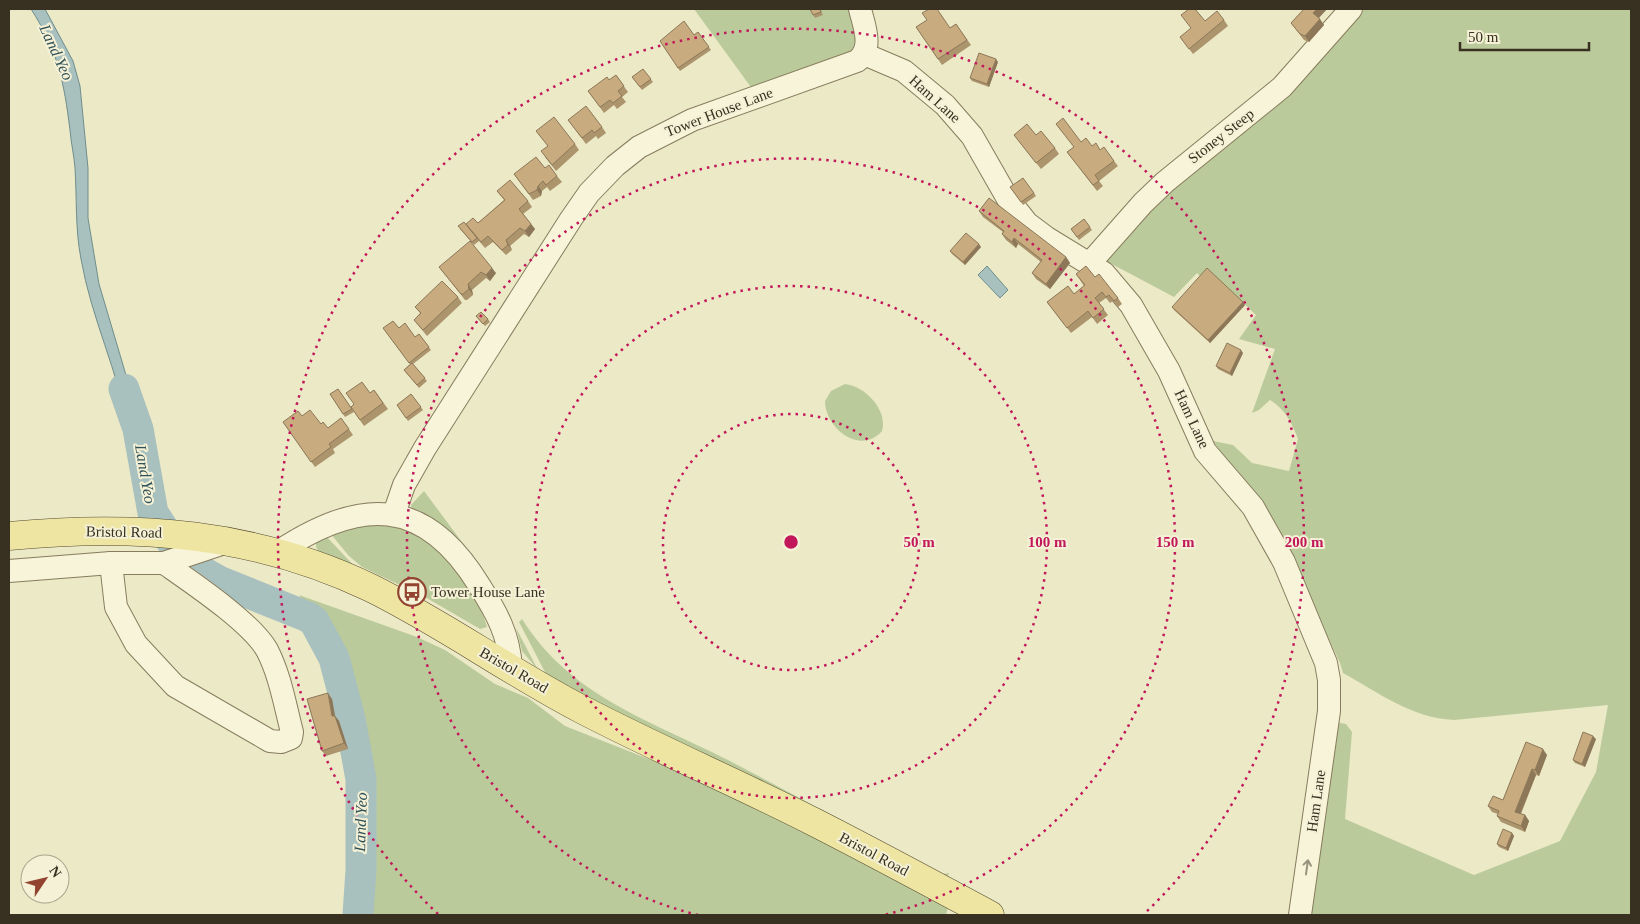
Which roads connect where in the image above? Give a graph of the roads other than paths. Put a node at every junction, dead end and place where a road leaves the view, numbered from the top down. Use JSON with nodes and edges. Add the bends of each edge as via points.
{"nodes":[{"id":1,"x":860,"y":9,"type":"edge"},
{"id":2,"x":1351,"y":9,"type":"edge"},
{"id":3,"x":864,"y":54,"type":"junction"},
{"id":4,"x":1090,"y":264,"type":"junction"},
{"id":5,"x":394,"y":514,"type":"junction"},
{"id":6,"x":9,"y":536,"type":"edge"},
{"id":7,"x":223,"y":539,"type":"junction"},
{"id":8,"x":278,"y":552,"type":"junction"},
{"id":9,"x":177,"y":558,"type":"junction"},
{"id":10,"x":110,"y":563,"type":"junction"},
{"id":11,"x":9,"y":571,"type":"edge"},
{"id":12,"x":511,"y":668,"type":"junction"},
{"id":13,"x":990,"y":915,"type":"edge"},
{"id":14,"x":1300,"y":915,"type":"edge"}],
"edges":[{"from":1,"to":3,"type":"street","via":[[867,44]]},
{"from":2,"to":4,"type":"street","name":"Stoney Steep","via":[[1282,86],[1165,182]]},
{"from":3,"to":4,"type":"street","name":"Ham Lane","via":[[899,68],[945,105],[972,136],[1008,199],[1027,223]]},
{"from":3,"to":5,"type":"street","name":"Tower House Lane","via":[[848,65],[692,120],[652,140],[615,166],[589,193],[571,219],[424,448],[404,485]]},
{"from":14,"to":4,"type":"street","name":"Ham Lane","one_way":true,"via":[[1329,711],[1329,680],[1324,658],[1293,581],[1261,519],[1205,450],[1180,392],[1135,311],[1113,282]]},
{"from":5,"to":8,"type":"street","via":[[365,515],[326,525]]},
{"from":5,"to":12,"type":"street","via":[[431,530],[463,560],[504,631]]},
{"from":6,"to":7,"type":"main road","name":"Bristol Road","via":[[116,530]]},
{"from":7,"to":8,"type":"main road","name":"Bristol Road"},
{"from":7,"to":9,"type":"street"},
{"from":8,"to":12,"type":"main road","name":"Bristol Road","via":[[370,588]]},
{"from":9,"to":10,"type":"street"},
{"from":9,"to":10,"type":"street","via":[[206,592],[266,649],[290,721],[291,738],[270,741],[175,686],[136,644],[116,607]]},
{"from":10,"to":11,"type":"street"},
{"from":12,"to":13,"type":"main road","name":"Bristol Road","via":[[579,708],[814,822]]}]}
